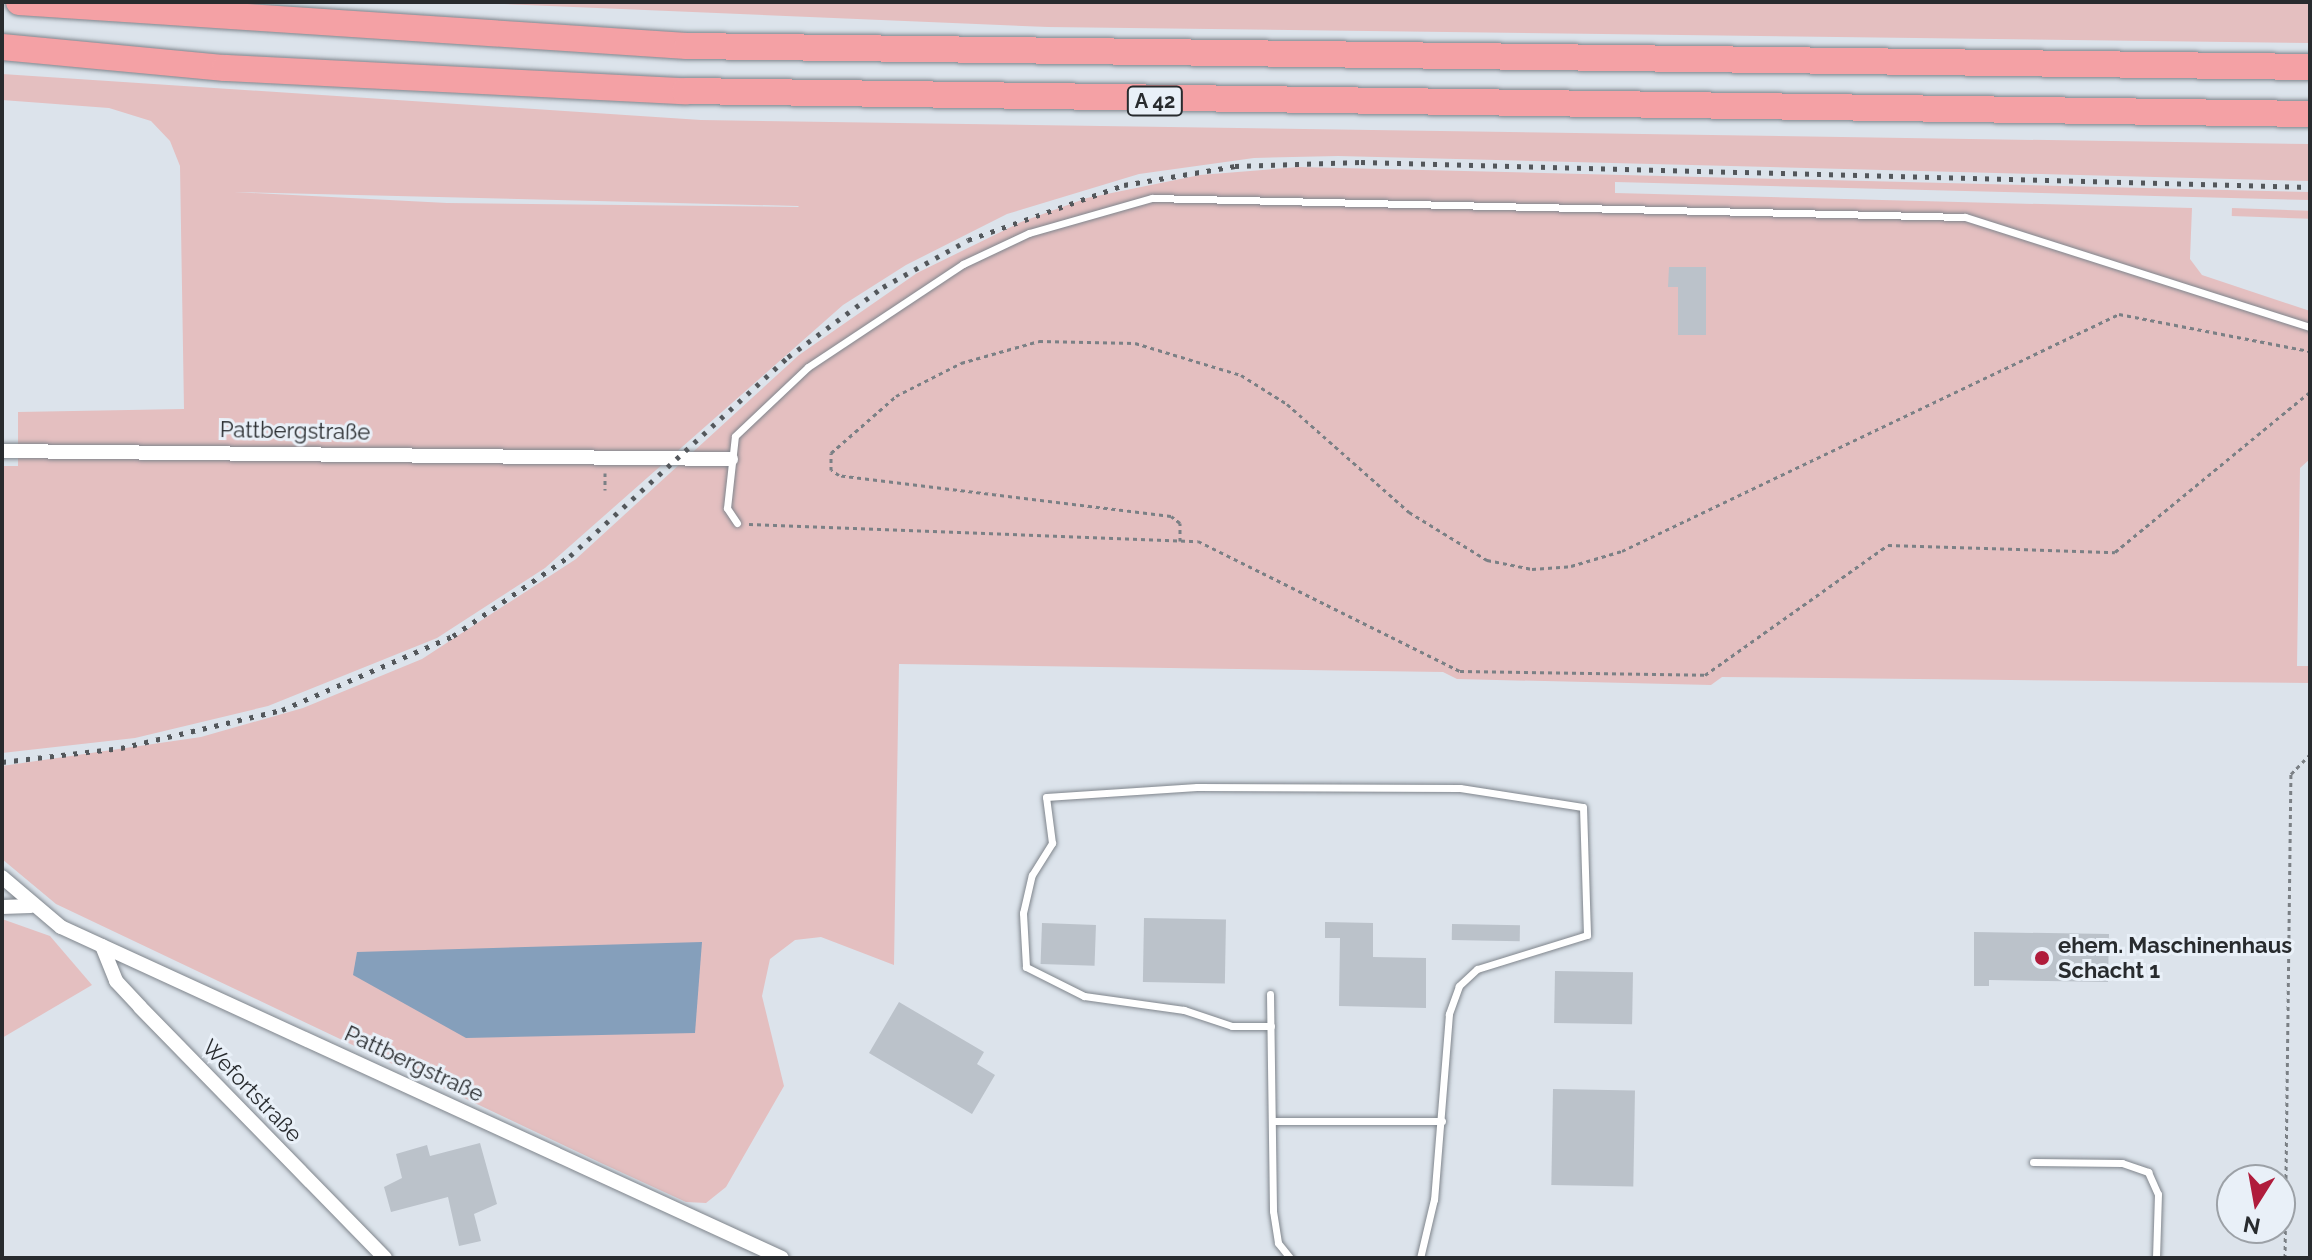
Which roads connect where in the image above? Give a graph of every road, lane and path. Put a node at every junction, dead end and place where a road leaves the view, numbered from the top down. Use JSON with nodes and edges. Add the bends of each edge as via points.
{"nodes":[{"id":1,"x":19,"y":2,"type":"edge"},
{"id":2,"x":2,"y":47,"type":"edge"},
{"id":3,"x":2310,"y":67,"type":"edge"},
{"id":4,"x":2310,"y":114,"type":"edge"},
{"id":5,"x":2310,"y":327,"type":"edge"},
{"id":6,"x":2310,"y":351,"type":"edge"},
{"id":7,"x":2310,"y":392,"type":"edge"},
{"id":8,"x":2,"y":451,"type":"edge"},
{"id":9,"x":731,"y":459,"type":"junction"},
{"id":10,"x":737,"y":523,"type":"joint"},
{"id":11,"x":1180,"y":541,"type":"junction"},
{"id":12,"x":2310,"y":754,"type":"edge"},
{"id":13,"x":2,"y":877,"type":"edge"},
{"id":14,"x":31,"y":906,"type":"junction"},
{"id":15,"x":2,"y":907,"type":"edge"},
{"id":16,"x":102,"y":946,"type":"junction"},
{"id":17,"x":1270,"y":994,"type":"dead end"},
{"id":18,"x":1271,"y":1026,"type":"junction"},
{"id":19,"x":1273,"y":1121,"type":"junction"},
{"id":20,"x":1442,"y":1121,"type":"junction"},
{"id":21,"x":2033,"y":1162,"type":"dead end"},
{"id":22,"x":385,"y":1258,"type":"edge"},
{"id":23,"x":782,"y":1258,"type":"edge"},
{"id":24,"x":1290,"y":1258,"type":"edge"},
{"id":25,"x":1420,"y":1258,"type":"edge"},
{"id":26,"x":2156,"y":1258,"type":"edge"},
{"id":27,"x":2285,"y":1258,"type":"edge"}],
"edges":[{"from":1,"to":3,"type":"highway","number":"A 42","via":[[687,46]]},
{"from":2,"to":4,"type":"highway","number":"A 42","via":[[225,68],[685,91]]},
{"from":5,"to":9,"type":"lane","via":[[1965,217],[1152,198],[1029,233],[882,313],[749,419],[735,436]]},
{"from":6,"to":11,"type":"path","via":[[2119,314],[1622,551],[1571,566],[1532,569],[1487,560],[1409,512],[1287,404],[1241,375],[1135,343],[1039,341],[961,363],[896,396],[831,453],[831,470],[839,475],[1171,516],[1180,523]]},
{"from":7,"to":11,"type":"path","via":[[2115,552],[1888,545],[1705,675],[1460,671],[1198,541]]},
{"from":8,"to":9,"type":"street","name":"Pattbergstraße"},
{"from":9,"to":10,"type":"lane","via":[[727,508]]},
{"from":10,"to":11,"type":"path"},
{"from":12,"to":27,"type":"path","via":[[2291,774]]},
{"from":13,"to":14,"type":"street","name":"Pattbergstraße"},
{"from":14,"to":15,"type":"street"},
{"from":14,"to":16,"type":"street","name":"Pattbergstraße"},
{"from":16,"to":22,"type":"street","name":"Wefortstraße","via":[[116,981],[132,999]]},
{"from":16,"to":23,"type":"street","name":"Pattbergstraße"},
{"from":17,"to":18,"type":"lane"},
{"from":18,"to":19,"type":"lane"},
{"from":18,"to":20,"type":"lane","via":[[1232,1026],[1184,1010],[1084,996],[1026,967],[1023,913],[1032,875],[1052,843],[1046,797],[1197,787],[1460,788],[1583,807],[1587,935],[1477,969],[1459,986],[1449,1014]]},
{"from":19,"to":20,"type":"lane"},
{"from":19,"to":24,"type":"lane","via":[[1273,1211],[1278,1243]]},
{"from":20,"to":25,"type":"lane"},
{"from":21,"to":26,"type":"lane","via":[[2122,1163],[2148,1172],[2158,1194]]}]}
